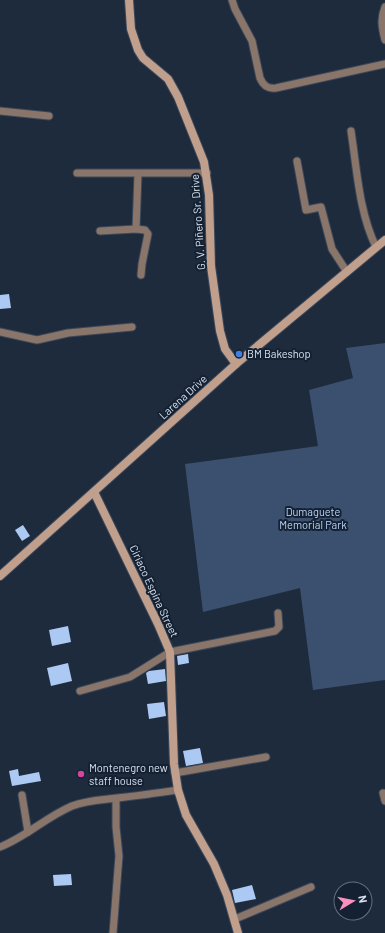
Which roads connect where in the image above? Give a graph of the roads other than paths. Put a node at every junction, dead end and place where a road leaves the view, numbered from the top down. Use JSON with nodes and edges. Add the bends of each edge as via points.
{"nodes":[{"id":1,"x":129,"y":0,"type":"edge"},
{"id":2,"x":232,"y":0,"type":"edge"},
{"id":3,"x":385,"y":7,"type":"edge"},
{"id":4,"x":385,"y":40,"type":"edge"},
{"id":5,"x":385,"y":64,"type":"edge"},
{"id":6,"x":0,"y":111,"type":"edge"},
{"id":7,"x":49,"y":116,"type":"dead end"},
{"id":8,"x":351,"y":131,"type":"dead end"},
{"id":9,"x":297,"y":160,"type":"dead end"},
{"id":10,"x":77,"y":173,"type":"dead end"},
{"id":11,"x":207,"y":173,"type":"junction"},
{"id":12,"x":138,"y":174,"type":"junction"},
{"id":13,"x":136,"y":229,"type":"junction"},
{"id":14,"x":100,"y":231,"type":"dead end"},
{"id":15,"x":385,"y":240,"type":"edge"},
{"id":16,"x":376,"y":247,"type":"junction"},
{"id":17,"x":347,"y":272,"type":"junction"},
{"id":18,"x":141,"y":275,"type":"dead end"},
{"id":19,"x":132,"y":326,"type":"dead end"},
{"id":20,"x":0,"y":332,"type":"edge"},
{"id":21,"x":236,"y":364,"type":"junction"},
{"id":22,"x":94,"y":492,"type":"junction"},
{"id":23,"x":0,"y":576,"type":"edge"},
{"id":24,"x":278,"y":613,"type":"dead end"},
{"id":25,"x":170,"y":652,"type":"junction"},
{"id":26,"x":80,"y":691,"type":"dead end"},
{"id":27,"x":266,"y":757,"type":"dead end"},
{"id":28,"x":175,"y":773,"type":"junction"},
{"id":29,"x":178,"y":790,"type":"junction"},
{"id":30,"x":22,"y":795,"type":"dead end"},
{"id":31,"x":116,"y":799,"type":"junction"},
{"id":32,"x":28,"y":832,"type":"junction"},
{"id":33,"x":0,"y":847,"type":"edge"},
{"id":34,"x":311,"y":887,"type":"dead end"},
{"id":35,"x":235,"y":919,"type":"junction"},
{"id":36,"x":113,"y":933,"type":"edge"},
{"id":37,"x":238,"y":933,"type":"edge"}],
"edges":[{"from":1,"to":11,"type":"street","name":"G. V. Piñero Sr. Drive","via":[[131,29],[138,50],[173,87],[201,152]]},
{"from":2,"to":5,"type":"street","via":[[252,41],[260,78],[266,87],[276,88]]},
{"from":3,"to":4,"type":"street","via":[[381,21]]},
{"from":6,"to":7,"type":"street"},
{"from":8,"to":16,"type":"street","via":[[364,215]]},
{"from":9,"to":17,"type":"street","via":[[306,210],[321,207],[332,249]]},
{"from":10,"to":12,"type":"street"},
{"from":11,"to":12,"type":"street"},
{"from":11,"to":21,"type":"street","name":"G. V. Piñero Sr. Drive","via":[[211,266],[220,331],[225,349]]},
{"from":12,"to":13,"type":"street"},
{"from":13,"to":14,"type":"street"},
{"from":13,"to":18,"type":"street","via":[[145,230],[148,234]]},
{"from":15,"to":16,"type":"street","name":"Larena Drive"},
{"from":16,"to":17,"type":"street","name":"Larena Drive"},
{"from":17,"to":21,"type":"street","name":"Larena Drive"},
{"from":19,"to":20,"type":"street","via":[[68,333],[37,340]]},
{"from":21,"to":22,"type":"street","name":"Larena Drive"},
{"from":22,"to":23,"type":"street","name":"Larena Drive"},
{"from":22,"to":25,"type":"street","name":"Ciriaco Espina Street"},
{"from":24,"to":25,"type":"street","via":[[279,625],[275,631]]},
{"from":25,"to":26,"type":"street","via":[[130,678]]},
{"from":25,"to":28,"type":"street","name":"Ciriaco Espina Street"},
{"from":27,"to":28,"type":"street"},
{"from":28,"to":29,"type":"street","name":"Ciriaco Espina Street"},
{"from":29,"to":31,"type":"street"},
{"from":29,"to":35,"type":"street","name":"Ciriaco Espina Street","via":[[186,815],[214,864]]},
{"from":30,"to":32,"type":"street"},
{"from":31,"to":32,"type":"street","via":[[100,799],[72,806]]},
{"from":31,"to":36,"type":"street","via":[[119,856]]},
{"from":32,"to":33,"type":"street","via":[[14,842]]},
{"from":34,"to":35,"type":"street"},
{"from":35,"to":37,"type":"street","name":"Ciriaco Espina Street"}]}
